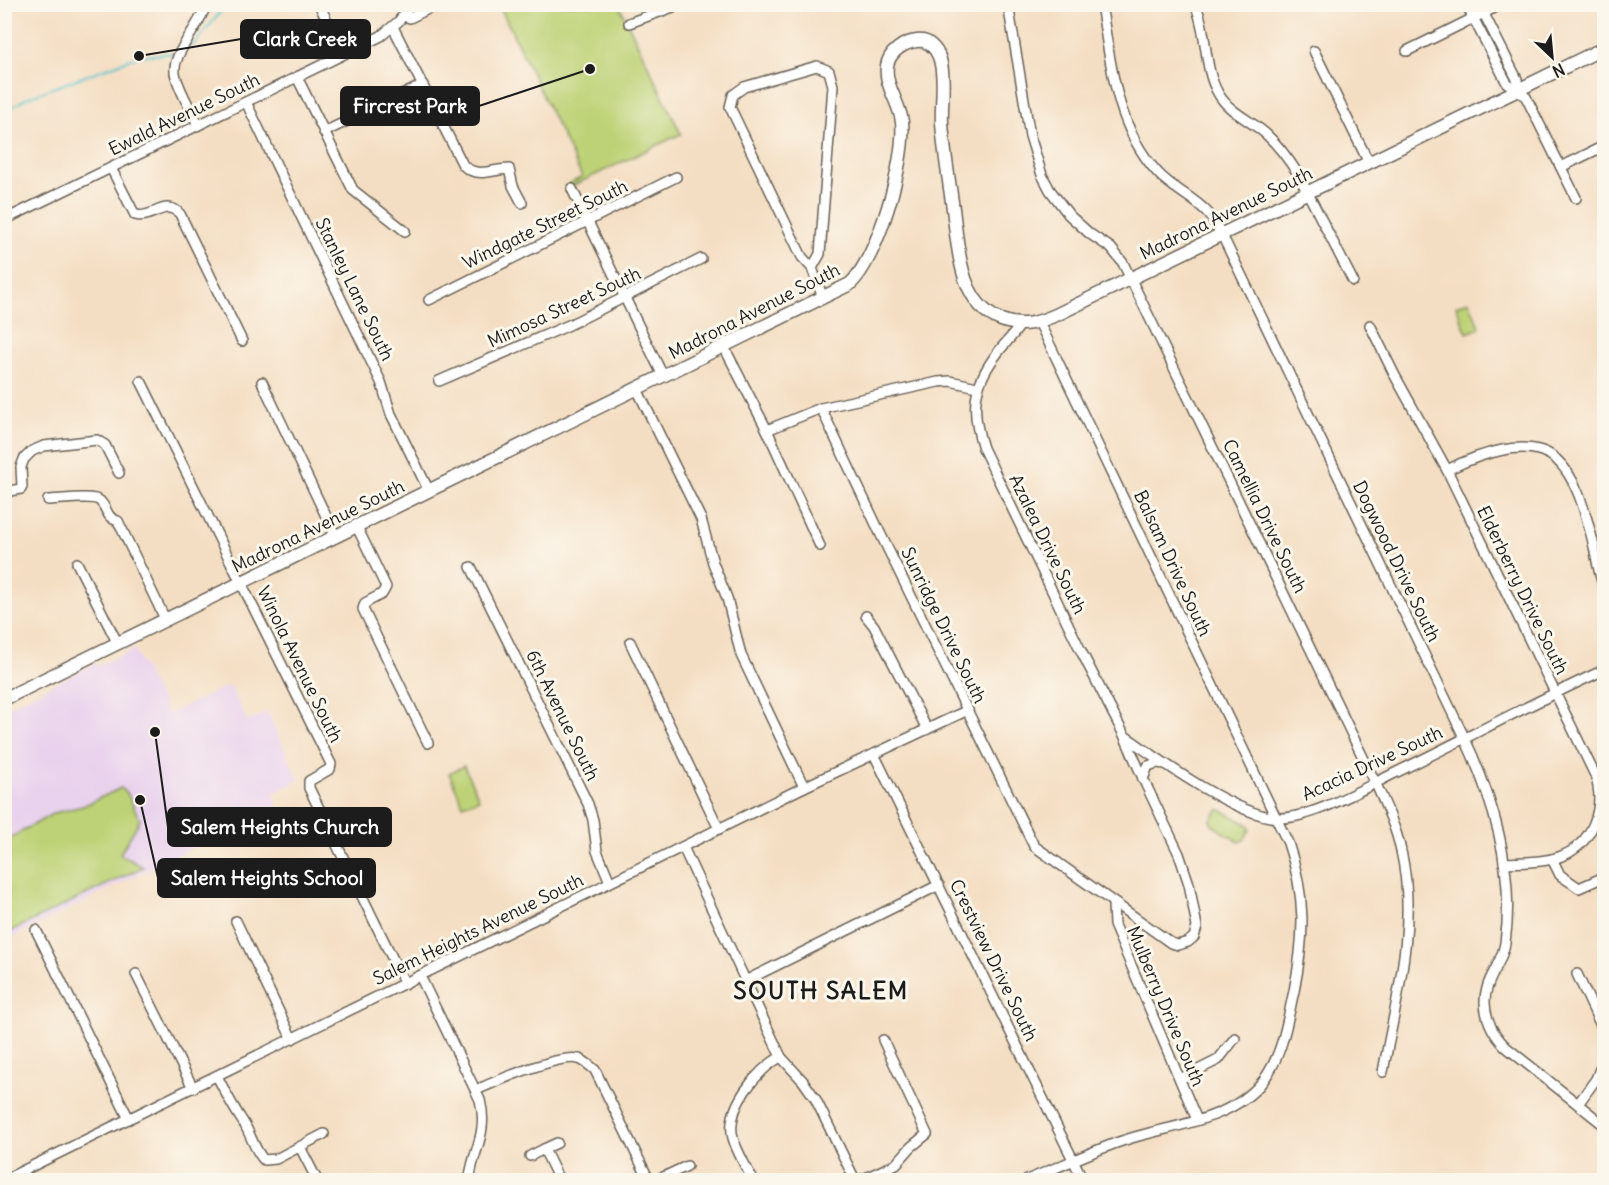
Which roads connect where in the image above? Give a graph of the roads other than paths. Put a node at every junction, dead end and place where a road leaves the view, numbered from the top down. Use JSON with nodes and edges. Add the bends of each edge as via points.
{"nodes":[{"id":1,"x":206,"y":4,"type":"edge"},
{"id":2,"x":320,"y":4,"type":"edge"},
{"id":3,"x":411,"y":4,"type":"edge"},
{"id":4,"x":438,"y":4,"type":"edge"},
{"id":5,"x":681,"y":4,"type":"edge"},
{"id":6,"x":1008,"y":4,"type":"edge"},
{"id":7,"x":1101,"y":4,"type":"edge"},
{"id":8,"x":1195,"y":4,"type":"edge"},
{"id":9,"x":1466,"y":4,"type":"edge"},
{"id":10,"x":1502,"y":4,"type":"edge"},
{"id":11,"x":670,"y":6,"type":"edge"},
{"id":12,"x":1482,"y":9,"type":"edge"},
{"id":13,"x":403,"y":16,"type":"junction"},
{"id":14,"x":1474,"y":19,"type":"junction"},
{"id":15,"x":629,"y":23,"type":"dead end"},
{"id":16,"x":393,"y":27,"type":"junction"},
{"id":17,"x":1605,"y":48,"type":"edge"},
{"id":18,"x":1314,"y":51,"type":"dead end"},
{"id":19,"x":1407,"y":51,"type":"dead end"},
{"id":20,"x":344,"y":54,"type":"junction"},
{"id":21,"x":297,"y":77,"type":"junction"},
{"id":22,"x":423,"y":85,"type":"junction"},
{"id":23,"x":1518,"y":91,"type":"junction"},
{"id":24,"x":246,"y":102,"type":"junction"},
{"id":25,"x":198,"y":125,"type":"junction"},
{"id":26,"x":324,"y":132,"type":"junction"},
{"id":27,"x":1605,"y":146,"type":"edge"},
{"id":28,"x":1369,"y":163,"type":"junction"},
{"id":29,"x":1561,"y":167,"type":"junction"},
{"id":30,"x":111,"y":168,"type":"junction"},
{"id":31,"x":676,"y":177,"type":"dead end"},
{"id":32,"x":572,"y":189,"type":"dead end"},
{"id":33,"x":1308,"y":193,"type":"junction"},
{"id":34,"x":1576,"y":198,"type":"dead end"},
{"id":35,"x":522,"y":203,"type":"dead end"},
{"id":36,"x":4,"y":220,"type":"edge"},
{"id":37,"x":588,"y":221,"type":"junction"},
{"id":38,"x":405,"y":231,"type":"dead end"},
{"id":39,"x":1222,"y":235,"type":"junction"},
{"id":40,"x":701,"y":259,"type":"dead end"},
{"id":41,"x":812,"y":268,"type":"junction"},
{"id":42,"x":1131,"y":279,"type":"junction"},
{"id":43,"x":1353,"y":281,"type":"dead end"},
{"id":44,"x":626,"y":298,"type":"junction"},
{"id":45,"x":823,"y":298,"type":"junction"},
{"id":46,"x":429,"y":300,"type":"dead end"},
{"id":47,"x":1039,"y":322,"type":"junction"},
{"id":48,"x":1020,"y":325,"type":"junction"},
{"id":49,"x":1370,"y":325,"type":"dead end"},
{"id":50,"x":242,"y":341,"type":"dead end"},
{"id":51,"x":724,"y":347,"type":"junction"},
{"id":52,"x":663,"y":376,"type":"junction"},
{"id":53,"x":141,"y":381,"type":"dead end"},
{"id":54,"x":439,"y":381,"type":"dead end"},
{"id":55,"x":262,"y":382,"type":"dead end"},
{"id":56,"x":977,"y":387,"type":"junction"},
{"id":57,"x":637,"y":389,"type":"junction"},
{"id":58,"x":821,"y":408,"type":"junction"},
{"id":59,"x":767,"y":430,"type":"junction"},
{"id":60,"x":1446,"y":470,"type":"junction"},
{"id":61,"x":119,"y":473,"type":"dead end"},
{"id":62,"x":429,"y":491,"type":"junction"},
{"id":63,"x":4,"y":492,"type":"edge"},
{"id":64,"x":48,"y":500,"type":"dead end"},
{"id":65,"x":357,"y":527,"type":"junction"},
{"id":66,"x":336,"y":537,"type":"junction"},
{"id":67,"x":820,"y":546,"type":"dead end"},
{"id":68,"x":77,"y":563,"type":"dead end"},
{"id":69,"x":471,"y":567,"type":"dead end"},
{"id":70,"x":242,"y":583,"type":"junction"},
{"id":71,"x":1605,"y":587,"type":"edge"},
{"id":72,"x":867,"y":616,"type":"dead end"},
{"id":73,"x":166,"y":621,"type":"junction"},
{"id":74,"x":630,"y":642,"type":"dead end"},
{"id":75,"x":118,"y":644,"type":"junction"},
{"id":76,"x":1602,"y":671,"type":"edge"},
{"id":77,"x":1605,"y":682,"type":"edge"},
{"id":78,"x":1555,"y":694,"type":"junction"},
{"id":79,"x":4,"y":699,"type":"edge"},
{"id":80,"x":968,"y":710,"type":"junction"},
{"id":81,"x":927,"y":729,"type":"junction"},
{"id":82,"x":1124,"y":735,"type":"junction"},
{"id":83,"x":1465,"y":739,"type":"junction"},
{"id":84,"x":428,"y":743,"type":"dead end"},
{"id":85,"x":873,"y":754,"type":"junction"},
{"id":86,"x":1164,"y":764,"type":"junction"},
{"id":87,"x":1143,"y":779,"type":"junction"},
{"id":88,"x":1375,"y":782,"type":"junction"},
{"id":89,"x":804,"y":787,"type":"junction"},
{"id":90,"x":1276,"y":818,"type":"junction"},
{"id":91,"x":719,"y":829,"type":"junction"},
{"id":92,"x":682,"y":847,"type":"junction"},
{"id":93,"x":1552,"y":859,"type":"junction"},
{"id":94,"x":1504,"y":863,"type":"junction"},
{"id":95,"x":1605,"y":877,"type":"edge"},
{"id":96,"x":610,"y":882,"type":"junction"},
{"id":97,"x":939,"y":885,"type":"junction"},
{"id":98,"x":1113,"y":903,"type":"junction"},
{"id":99,"x":236,"y":921,"type":"dead end"},
{"id":100,"x":36,"y":930,"type":"dead end"},
{"id":101,"x":1183,"y":945,"type":"joint"},
{"id":102,"x":136,"y":974,"type":"dead end"},
{"id":103,"x":1577,"y":974,"type":"dead end"},
{"id":104,"x":420,"y":976,"type":"junction"},
{"id":105,"x":745,"y":981,"type":"junction"},
{"id":106,"x":405,"y":984,"type":"junction"},
{"id":107,"x":1605,"y":1032,"type":"edge"},
{"id":108,"x":1235,"y":1038,"type":"dead end"},
{"id":109,"x":292,"y":1039,"type":"junction"},
{"id":110,"x":883,"y":1040,"type":"dead end"},
{"id":111,"x":781,"y":1057,"type":"junction"},
{"id":112,"x":1605,"y":1059,"type":"edge"},
{"id":113,"x":1383,"y":1072,"type":"dead end"},
{"id":114,"x":217,"y":1076,"type":"junction"},
{"id":115,"x":1180,"y":1079,"type":"junction"},
{"id":116,"x":193,"y":1088,"type":"junction"},
{"id":117,"x":476,"y":1090,"type":"junction"},
{"id":118,"x":1578,"y":1104,"type":"junction"},
{"id":119,"x":129,"y":1119,"type":"junction"},
{"id":120,"x":1197,"y":1120,"type":"junction"},
{"id":121,"x":1605,"y":1125,"type":"edge"},
{"id":122,"x":324,"y":1134,"type":"dead end"},
{"id":123,"x":557,"y":1143,"type":"dead end"},
{"id":124,"x":300,"y":1147,"type":"junction"},
{"id":125,"x":544,"y":1149,"type":"junction"},
{"id":126,"x":530,"y":1156,"type":"dead end"},
{"id":127,"x":1073,"y":1161,"type":"junction"},
{"id":128,"x":687,"y":1166,"type":"dead end"},
{"id":129,"x":4,"y":1180,"type":"edge"},
{"id":130,"x":316,"y":1180,"type":"edge"},
{"id":131,"x":470,"y":1180,"type":"edge"},
{"id":132,"x":559,"y":1180,"type":"edge"},
{"id":133,"x":649,"y":1180,"type":"edge"},
{"id":134,"x":657,"y":1180,"type":"edge"},
{"id":135,"x":753,"y":1180,"type":"edge"},
{"id":136,"x":855,"y":1180,"type":"edge"},
{"id":137,"x":861,"y":1180,"type":"edge"},
{"id":138,"x":1027,"y":1180,"type":"edge"},
{"id":139,"x":1083,"y":1180,"type":"edge"}],
"edges":[{"from":1,"to":25,"type":"street","via":[[203,17],[174,65]]},
{"from":2,"to":20,"type":"street"},
{"from":3,"to":13,"type":"street"},
{"from":4,"to":13,"type":"street","via":[[410,18]]},
{"from":5,"to":11,"type":"street"},
{"from":6,"to":42,"type":"street","name":"Camellia Drive South","via":[[1030,136],[1042,176],[1069,215],[1111,248]]},
{"from":7,"to":39,"type":"street","name":"Dogwood Drive South","via":[[1116,91],[1133,139],[1164,179],[1209,214]]},
{"from":8,"to":33,"type":"street","via":[[1211,76],[1219,94],[1232,110],[1280,148]]},
{"from":9,"to":14,"type":"street"},
{"from":10,"to":12,"type":"street"},
{"from":11,"to":15,"type":"street"},
{"from":12,"to":14,"type":"street"},
{"from":12,"to":23,"type":"street","via":[[1517,79]]},
{"from":13,"to":16,"type":"street","name":"Ewald Avenue South"},
{"from":14,"to":19,"type":"street"},
{"from":14,"to":23,"type":"street","via":[[1508,83]]},
{"from":16,"to":20,"type":"street","name":"Ewald Avenue South"},
{"from":16,"to":22,"type":"street"},
{"from":17,"to":23,"type":"main road","name":"Madrona Avenue South"},
{"from":18,"to":28,"type":"street"},
{"from":20,"to":21,"type":"street","name":"Ewald Avenue South"},
{"from":21,"to":24,"type":"street","name":"Ewald Avenue South"},
{"from":21,"to":26,"type":"street"},
{"from":22,"to":26,"type":"street"},
{"from":22,"to":35,"type":"street","via":[[466,168],[479,173],[509,169]]},
{"from":23,"to":28,"type":"main road","name":"Madrona Avenue South"},
{"from":23,"to":29,"type":"street","via":[[1526,97]]},
{"from":24,"to":25,"type":"street","name":"Ewald Avenue South"},
{"from":24,"to":62,"type":"street","name":"Stanley Lane South"},
{"from":25,"to":30,"type":"street","name":"Ewald Avenue South"},
{"from":26,"to":38,"type":"street","via":[[353,190]]},
{"from":27,"to":29,"type":"street"},
{"from":28,"to":33,"type":"main road","name":"Madrona Avenue South"},
{"from":29,"to":34,"type":"street"},
{"from":30,"to":36,"type":"street","name":"Ewald Avenue South"},
{"from":30,"to":50,"type":"street","via":[[135,215],[168,207],[180,214]]},
{"from":31,"to":37,"type":"street","name":"Windgate Street South"},
{"from":32,"to":37,"type":"street"},
{"from":33,"to":39,"type":"main road","name":"Madrona Avenue South"},
{"from":33,"to":43,"type":"street"},
{"from":37,"to":44,"type":"street"},
{"from":37,"to":46,"type":"street","name":"Windgate Street South"},
{"from":39,"to":42,"type":"main road","name":"Madrona Avenue South"},
{"from":39,"to":83,"type":"street","name":"Dogwood Drive South"},
{"from":40,"to":44,"type":"street","name":"Mimosa Street South"},
{"from":41,"to":41,"type":"street","via":[[802,257],[730,107],[733,95],[744,87],[817,66],[829,71],[833,86],[820,254]]},
{"from":41,"to":45,"type":"street"},
{"from":42,"to":47,"type":"main road","name":"Madrona Avenue South"},
{"from":42,"to":88,"type":"street","name":"Camellia Drive South"},
{"from":44,"to":52,"type":"street"},
{"from":44,"to":54,"type":"street","name":"Mimosa Street South"},
{"from":45,"to":48,"type":"main road","name":"Madrona Avenue South","via":[[857,278],[872,254],[894,184],[902,140],[902,116],[889,81],[889,58],[898,48],[922,41],[936,51],[941,63],[946,161],[967,283],[985,311]]},
{"from":45,"to":51,"type":"main road","name":"Madrona Avenue South"},
{"from":47,"to":48,"type":"main road","name":"Madrona Avenue South"},
{"from":47,"to":90,"type":"street","name":"Balsam Drive South"},
{"from":48,"to":56,"type":"street","name":"Azalea Drive South"},
{"from":49,"to":60,"type":"street","name":"Elderberry Drive South"},
{"from":51,"to":52,"type":"main road","name":"Madrona Avenue South"},
{"from":51,"to":59,"type":"street"},
{"from":52,"to":57,"type":"main road","name":"Madrona Avenue South"},
{"from":53,"to":70,"type":"street","name":"Winola Avenue South"},
{"from":55,"to":66,"type":"street"},
{"from":56,"to":58,"type":"street","via":[[938,382]]},
{"from":56,"to":82,"type":"street","name":"Azalea Drive South","via":[[975,422],[983,448]]},
{"from":57,"to":62,"type":"main road","name":"Madrona Avenue South"},
{"from":57,"to":89,"type":"street","via":[[701,519],[741,655]]},
{"from":58,"to":59,"type":"street"},
{"from":58,"to":80,"type":"street","name":"Sunridge Drive South"},
{"from":59,"to":67,"type":"street"},
{"from":60,"to":71,"type":"street","via":[[1502,450],[1537,451],[1555,459],[1568,473],[1582,503]]},
{"from":60,"to":78,"type":"street","name":"Elderberry Drive South"},
{"from":61,"to":63,"type":"street","via":[[105,445],[97,440],[44,446],[24,459],[21,489]]},
{"from":62,"to":65,"type":"main road","name":"Madrona Avenue South"},
{"from":64,"to":73,"type":"street","via":[[93,498],[101,502],[108,516],[118,521]]},
{"from":65,"to":66,"type":"main road","name":"Madrona Avenue South"},
{"from":65,"to":84,"type":"street","via":[[386,587],[363,609]]},
{"from":66,"to":70,"type":"main road","name":"Madrona Avenue South"},
{"from":68,"to":75,"type":"street"},
{"from":69,"to":96,"type":"street","name":"6th Avenue South","via":[[588,804],[597,851]]},
{"from":70,"to":73,"type":"main road","name":"Madrona Avenue South"},
{"from":70,"to":106,"type":"street","name":"Winola Avenue South","via":[[331,764],[330,769],[309,781],[309,788]]},
{"from":72,"to":81,"type":"street"},
{"from":73,"to":75,"type":"main road","name":"Madrona Avenue South"},
{"from":74,"to":91,"type":"street"},
{"from":75,"to":79,"type":"main road","name":"Madrona Avenue South"},
{"from":76,"to":77,"type":"street"},
{"from":76,"to":78,"type":"street","name":"Acacia Drive South"},
{"from":78,"to":83,"type":"street","name":"Acacia Drive South"},
{"from":78,"to":93,"type":"street","name":"Elderberry Drive South","via":[[1594,775],[1599,798],[1595,822],[1587,837],[1571,851]]},
{"from":80,"to":81,"type":"street","name":"Salem Heights Avenue South"},
{"from":80,"to":98,"type":"street","name":"Sunridge Drive South","via":[[1031,840],[1044,854]]},
{"from":81,"to":85,"type":"street","name":"Salem Heights Avenue South"},
{"from":82,"to":86,"type":"street","name":"Acacia Drive South"},
{"from":82,"to":87,"type":"street","name":"Azalea Drive South"},
{"from":83,"to":88,"type":"street","name":"Acacia Drive South"},
{"from":83,"to":94,"type":"street","name":"Dogwood Drive South","via":[[1496,818]]},
{"from":85,"to":89,"type":"street","name":"Salem Heights Avenue South"},
{"from":85,"to":97,"type":"street","name":"Crestview Drive South"},
{"from":86,"to":87,"type":"street","via":[[1148,766]]},
{"from":86,"to":90,"type":"street","name":"Acacia Drive South","via":[[1238,806]]},
{"from":87,"to":101,"type":"street","name":"Azalea Drive South","via":[[1189,884],[1197,927],[1194,936]]},
{"from":88,"to":90,"type":"street","name":"Acacia Drive South","via":[[1316,810]]},
{"from":88,"to":113,"type":"street","name":"Camellia Drive South","via":[[1401,850],[1408,916]]},
{"from":89,"to":91,"type":"street","name":"Salem Heights Avenue South"},
{"from":90,"to":120,"type":"street","name":"Balsam Drive South","via":[[1295,862],[1303,920],[1303,944],[1281,1047],[1264,1080],[1248,1097]]},
{"from":91,"to":92,"type":"street","name":"Salem Heights Avenue South"},
{"from":92,"to":96,"type":"street","name":"Salem Heights Avenue South"},
{"from":92,"to":105,"type":"street"},
{"from":93,"to":94,"type":"street","name":"Elderberry Drive South"},
{"from":93,"to":95,"type":"street","via":[[1560,875],[1579,888]]},
{"from":94,"to":118,"type":"street","name":"Dogwood Drive South","via":[[1507,927],[1504,951],[1484,996],[1489,1023],[1506,1047]]},
{"from":96,"to":104,"type":"street","name":"Salem Heights Avenue South"},
{"from":97,"to":105,"type":"street"},
{"from":97,"to":127,"type":"street","name":"Crestview Drive South"},
{"from":98,"to":101,"type":"street","name":"Sunridge Drive South","via":[[1171,943]]},
{"from":98,"to":115,"type":"street","name":"Mulberry Drive South","via":[[1114,925]]},
{"from":99,"to":109,"type":"street"},
{"from":100,"to":119,"type":"street"},
{"from":102,"to":116,"type":"street"},
{"from":103,"to":107,"type":"street"},
{"from":104,"to":106,"type":"street","name":"Salem Heights Avenue South"},
{"from":104,"to":117,"type":"street"},
{"from":105,"to":111,"type":"street"},
{"from":106,"to":109,"type":"street","name":"Salem Heights Avenue South"},
{"from":108,"to":115,"type":"street","via":[[1218,1060]]},
{"from":109,"to":114,"type":"street","name":"Salem Heights Avenue South"},
{"from":110,"to":137,"type":"street","via":[[927,1134],[896,1164]]},
{"from":111,"to":135,"type":"street","via":[[744,1091],[733,1118],[734,1140]]},
{"from":111,"to":136,"type":"street","via":[[814,1098]]},
{"from":112,"to":118,"type":"street"},
{"from":114,"to":116,"type":"street","name":"Salem Heights Avenue South"},
{"from":114,"to":124,"type":"street","via":[[264,1160],[276,1159]]},
{"from":115,"to":120,"type":"street","name":"Mulberry Drive South"},
{"from":116,"to":119,"type":"street","name":"Salem Heights Avenue South"},
{"from":117,"to":131,"type":"street","via":[[483,1119]]},
{"from":117,"to":133,"type":"street","via":[[550,1063],[578,1059],[587,1063],[595,1070]]},
{"from":118,"to":121,"type":"street","name":"Dogwood Drive South"},
{"from":119,"to":129,"type":"street","name":"Salem Heights Avenue South"},
{"from":120,"to":127,"type":"street","name":"Balsam Drive South","via":[[1118,1142]]},
{"from":122,"to":124,"type":"street"},
{"from":123,"to":125,"type":"street"},
{"from":124,"to":130,"type":"street"},
{"from":125,"to":126,"type":"street"},
{"from":125,"to":132,"type":"street"},
{"from":127,"to":138,"type":"street","name":"Balsam Drive South"},
{"from":127,"to":139,"type":"street","name":"Crestview Drive South"},
{"from":128,"to":134,"type":"street"}]}
